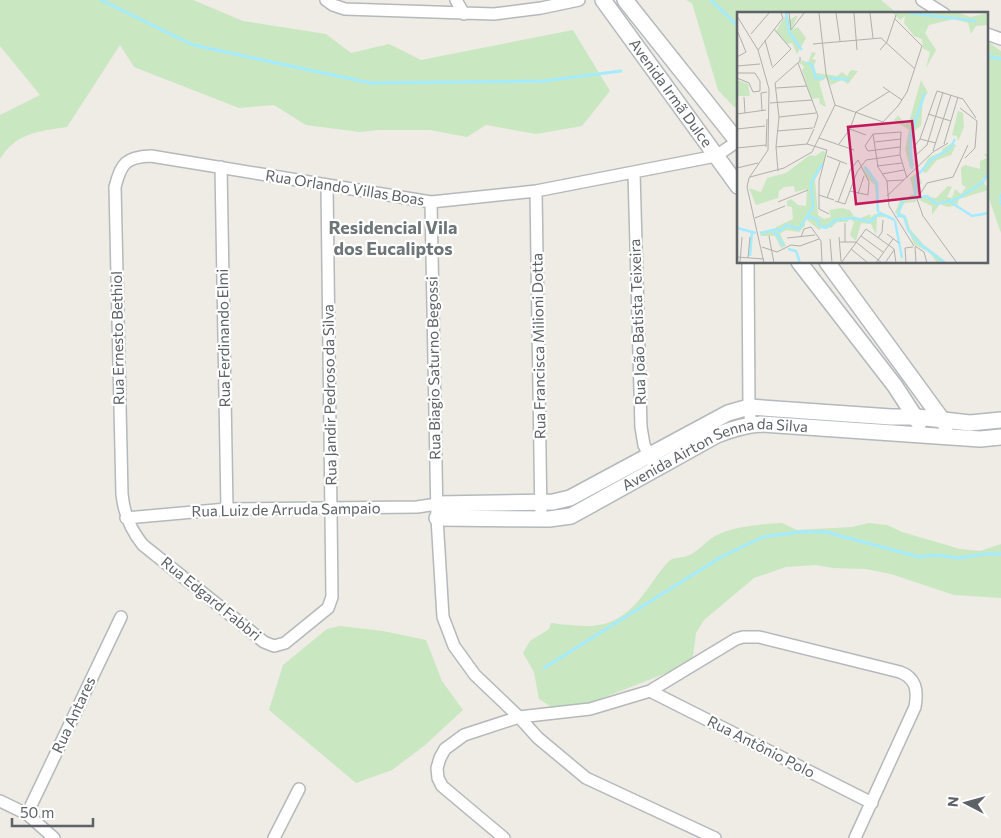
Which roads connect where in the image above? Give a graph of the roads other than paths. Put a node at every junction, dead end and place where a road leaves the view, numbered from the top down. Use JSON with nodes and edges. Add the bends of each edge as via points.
{"nodes":[{"id":1,"x":456,"y":0,"type":"edge"},
{"id":2,"x":579,"y":0,"type":"edge"},
{"id":3,"x":603,"y":0,"type":"edge"},
{"id":4,"x":625,"y":0,"type":"edge"},
{"id":5,"x":922,"y":0,"type":"edge"},
{"id":6,"x":330,"y":3,"type":"edge"},
{"id":7,"x":941,"y":12,"type":"edge"},
{"id":8,"x":464,"y":14,"type":"junction"},
{"id":9,"x":988,"y":34,"type":"edge"},
{"id":10,"x":1001,"y":39,"type":"edge"},
{"id":11,"x":737,"y":141,"type":"edge"},
{"id":12,"x":737,"y":143,"type":"edge"},
{"id":13,"x":716,"y":156,"type":"junction"},
{"id":14,"x":126,"y":161,"type":"joint"},
{"id":15,"x":221,"y":168,"type":"junction"},
{"id":16,"x":634,"y":172,"type":"junction"},
{"id":17,"x":327,"y":185,"type":"junction"},
{"id":18,"x":737,"y":185,"type":"edge"},
{"id":19,"x":536,"y":191,"type":"junction"},
{"id":20,"x":431,"y":202,"type":"junction"},
{"id":21,"x":748,"y":264,"type":"edge"},
{"id":22,"x":800,"y":264,"type":"edge"},
{"id":23,"x":828,"y":264,"type":"edge"},
{"id":24,"x":749,"y":407,"type":"junction"},
{"id":25,"x":917,"y":417,"type":"junction"},
{"id":26,"x":1001,"y":420,"type":"edge"},
{"id":27,"x":945,"y":421,"type":"junction"},
{"id":28,"x":751,"y":425,"type":"junction"},
{"id":29,"x":924,"y":434,"type":"junction"},
{"id":30,"x":950,"y":436,"type":"junction"},
{"id":31,"x":1001,"y":437,"type":"edge"},
{"id":32,"x":653,"y":462,"type":"junction"},
{"id":33,"x":541,"y":502,"type":"junction"},
{"id":34,"x":331,"y":508,"type":"junction"},
{"id":35,"x":226,"y":509,"type":"junction"},
{"id":36,"x":437,"y":511,"type":"junction"},
{"id":37,"x":126,"y":518,"type":"junction"},
{"id":38,"x":541,"y":519,"type":"junction"},
{"id":39,"x":330,"y":605,"type":"joint"},
{"id":40,"x":121,"y":617,"type":"dead end"},
{"id":41,"x":650,"y":692,"type":"junction"},
{"id":42,"x":519,"y":717,"type":"junction"},
{"id":43,"x":299,"y":789,"type":"dead end"},
{"id":44,"x":0,"y":801,"type":"edge"},
{"id":45,"x":872,"y":803,"type":"junction"},
{"id":46,"x":27,"y":814,"type":"junction"},
{"id":47,"x":699,"y":834,"type":"edge"},
{"id":48,"x":54,"y":838,"type":"edge"},
{"id":49,"x":274,"y":838,"type":"edge"},
{"id":50,"x":504,"y":838,"type":"edge"},
{"id":51,"x":715,"y":838,"type":"edge"},
{"id":52,"x":855,"y":838,"type":"edge"}],
"edges":[{"from":1,"to":8,"type":"street"},
{"from":2,"to":8,"type":"street","via":[[494,14]]},
{"from":3,"to":13,"type":"street","name":"Avenida Irmã Dulce"},
{"from":4,"to":11,"type":"street","name":"Avenida Irmã Dulce"},
{"from":5,"to":7,"type":"street"},
{"from":6,"to":8,"type":"street","via":[[345,9]]},
{"from":9,"to":10,"type":"street"},
{"from":12,"to":13,"type":"street","name":"Rua Orlando Villas Boas"},
{"from":13,"to":16,"type":"street","name":"Rua Orlando Villas Boas"},
{"from":13,"to":18,"type":"street","name":"Avenida Irmã Dulce"},
{"from":14,"to":15,"type":"street","name":"Rua Orlando Villas Boas","via":[[138,156],[151,156]]},
{"from":14,"to":37,"type":"street","name":"Rua Ernesto Bethiol","via":[[120,168],[115,187],[122,494]]},
{"from":15,"to":17,"type":"street","name":"Rua Orlando Villas Boas"},
{"from":15,"to":35,"type":"street","name":"Rua Ferdinando Elmi"},
{"from":16,"to":19,"type":"street","name":"Rua Orlando Villas Boas"},
{"from":16,"to":32,"type":"street","name":"Rua João Batista Teixeira","via":[[641,427],[644,445]]},
{"from":17,"to":20,"type":"street","name":"Rua Orlando Villas Boas"},
{"from":17,"to":34,"type":"street","name":"Rua Jandir Pedroso da Silva"},
{"from":19,"to":20,"type":"street","name":"Rua Orlando Villas Boas"},
{"from":19,"to":33,"type":"street","name":"Rua Francisca Milioni Dotta"},
{"from":20,"to":36,"type":"street","name":"Rua Biagio Saturno Begossi"},
{"from":21,"to":24,"type":"street"},
{"from":22,"to":25,"type":"street"},
{"from":23,"to":27,"type":"street"},
{"from":24,"to":25,"type":"street","name":"Avenida Airton Senna da Silva"},
{"from":24,"to":28,"type":"street"},
{"from":24,"to":32,"type":"street","name":"Avenida Airton Senna da Silva","via":[[728,413]]},
{"from":25,"to":27,"type":"street","name":"Avenida Airton Senna da Silva"},
{"from":25,"to":29,"type":"street"},
{"from":26,"to":27,"type":"street","name":"Avenida Airton Senna da Silva"},
{"from":27,"to":30,"type":"street"},
{"from":28,"to":29,"type":"street","name":"Avenida Airton Senna da Silva"},
{"from":28,"to":32,"type":"street","name":"Avenida Airton Senna da Silva","via":[[732,428]]},
{"from":29,"to":30,"type":"street","name":"Avenida Airton Senna da Silva"},
{"from":30,"to":31,"type":"street","name":"Avenida Airton Senna da Silva"},
{"from":32,"to":33,"type":"street","name":"Avenida Airton Senna da Silva","via":[[570,498]]},
{"from":32,"to":38,"type":"street","name":"Avenida Airton Senna da Silva","via":[[571,516]]},
{"from":33,"to":36,"type":"street","name":"Avenida Airton Senna da Silva"},
{"from":33,"to":38,"type":"street","name":"Rua Francisca Milioni Dotta"},
{"from":34,"to":35,"type":"street","name":"Rua Luiz de Arruda Sampaio"},
{"from":34,"to":36,"type":"street","name":"Rua Luiz de Arruda Sampaio","via":[[417,507]]},
{"from":34,"to":39,"type":"street","name":"Rua Jandir Pedroso da Silva"},
{"from":35,"to":37,"type":"street","name":"Rua Luiz de Arruda Sampaio"},
{"from":36,"to":38,"type":"street","name":"Avenida Airton Senna da Silva"},
{"from":36,"to":42,"type":"street","name":"Rua Biagio Saturno Begossi","via":[[443,616],[448,632],[474,675]]},
{"from":37,"to":39,"type":"street","name":"Rua Edgard Fabbri","via":[[143,545],[269,645],[285,642]]},
{"from":40,"to":46,"type":"street","name":"Rua Antares"},
{"from":41,"to":42,"type":"street","via":[[590,709]]},
{"from":41,"to":45,"type":"street","name":"Rua Antônio Polo"},
{"from":41,"to":45,"type":"street","via":[[743,637],[759,637],[907,675],[916,688],[916,707]]},
{"from":42,"to":47,"type":"street","name":"Rua Biagio Saturno Begossi","via":[[538,738],[586,778]]},
{"from":42,"to":50,"type":"street","via":[[464,735],[444,749],[437,768],[442,786]]},
{"from":43,"to":49,"type":"street"},
{"from":44,"to":46,"type":"street"},
{"from":45,"to":52,"type":"street"},
{"from":46,"to":48,"type":"street"},
{"from":47,"to":51,"type":"street","name":"Rua Biagio Saturno Begossi"}]}
